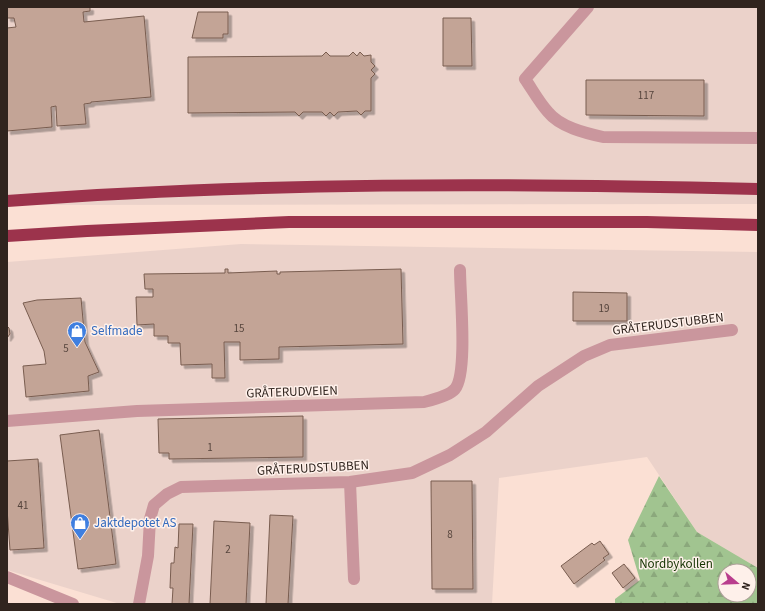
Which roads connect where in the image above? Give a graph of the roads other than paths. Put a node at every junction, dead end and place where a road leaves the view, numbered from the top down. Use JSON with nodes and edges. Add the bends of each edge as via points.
{"nodes":[{"id":1,"x":588,"y":7,"type":"edge"},
{"id":2,"x":758,"y":138,"type":"edge"},
{"id":3,"x":758,"y":189,"type":"edge"},
{"id":4,"x":7,"y":200,"type":"edge"},
{"id":5,"x":758,"y":225,"type":"edge"},
{"id":6,"x":7,"y":236,"type":"edge"},
{"id":7,"x":460,"y":270,"type":"dead end"},
{"id":8,"x":732,"y":330,"type":"dead end"},
{"id":9,"x":7,"y":421,"type":"edge"},
{"id":10,"x":350,"y":482,"type":"junction"},
{"id":11,"x":7,"y":577,"type":"edge"},
{"id":12,"x":354,"y":580,"type":"dead end"},
{"id":13,"x":73,"y":604,"type":"edge"},
{"id":14,"x":139,"y":604,"type":"edge"}],
"edges":[{"from":1,"to":2,"type":"street","via":[[525,78],[548,113],[582,132],[603,136]]},
{"from":3,"to":4,"type":"highway","via":[[475,185],[289,187]]},
{"from":5,"to":6,"type":"highway","via":[[631,222],[289,222]]},
{"from":7,"to":9,"type":"street","name":"GRÅTERUDVEIEN","via":[[461,374],[455,389],[441,397],[424,402],[137,411]]},
{"from":8,"to":10,"type":"street","name":"GRÅTERUDSTUBBEN","via":[[610,345],[584,356],[538,386],[486,432],[450,455],[412,473]]},
{"from":10,"to":12,"type":"street"},
{"from":10,"to":14,"type":"street","name":"GRÅTERUDSTUBBEN","via":[[181,487],[167,494],[154,506],[150,519],[148,556]]},
{"from":11,"to":13,"type":"street"}]}
